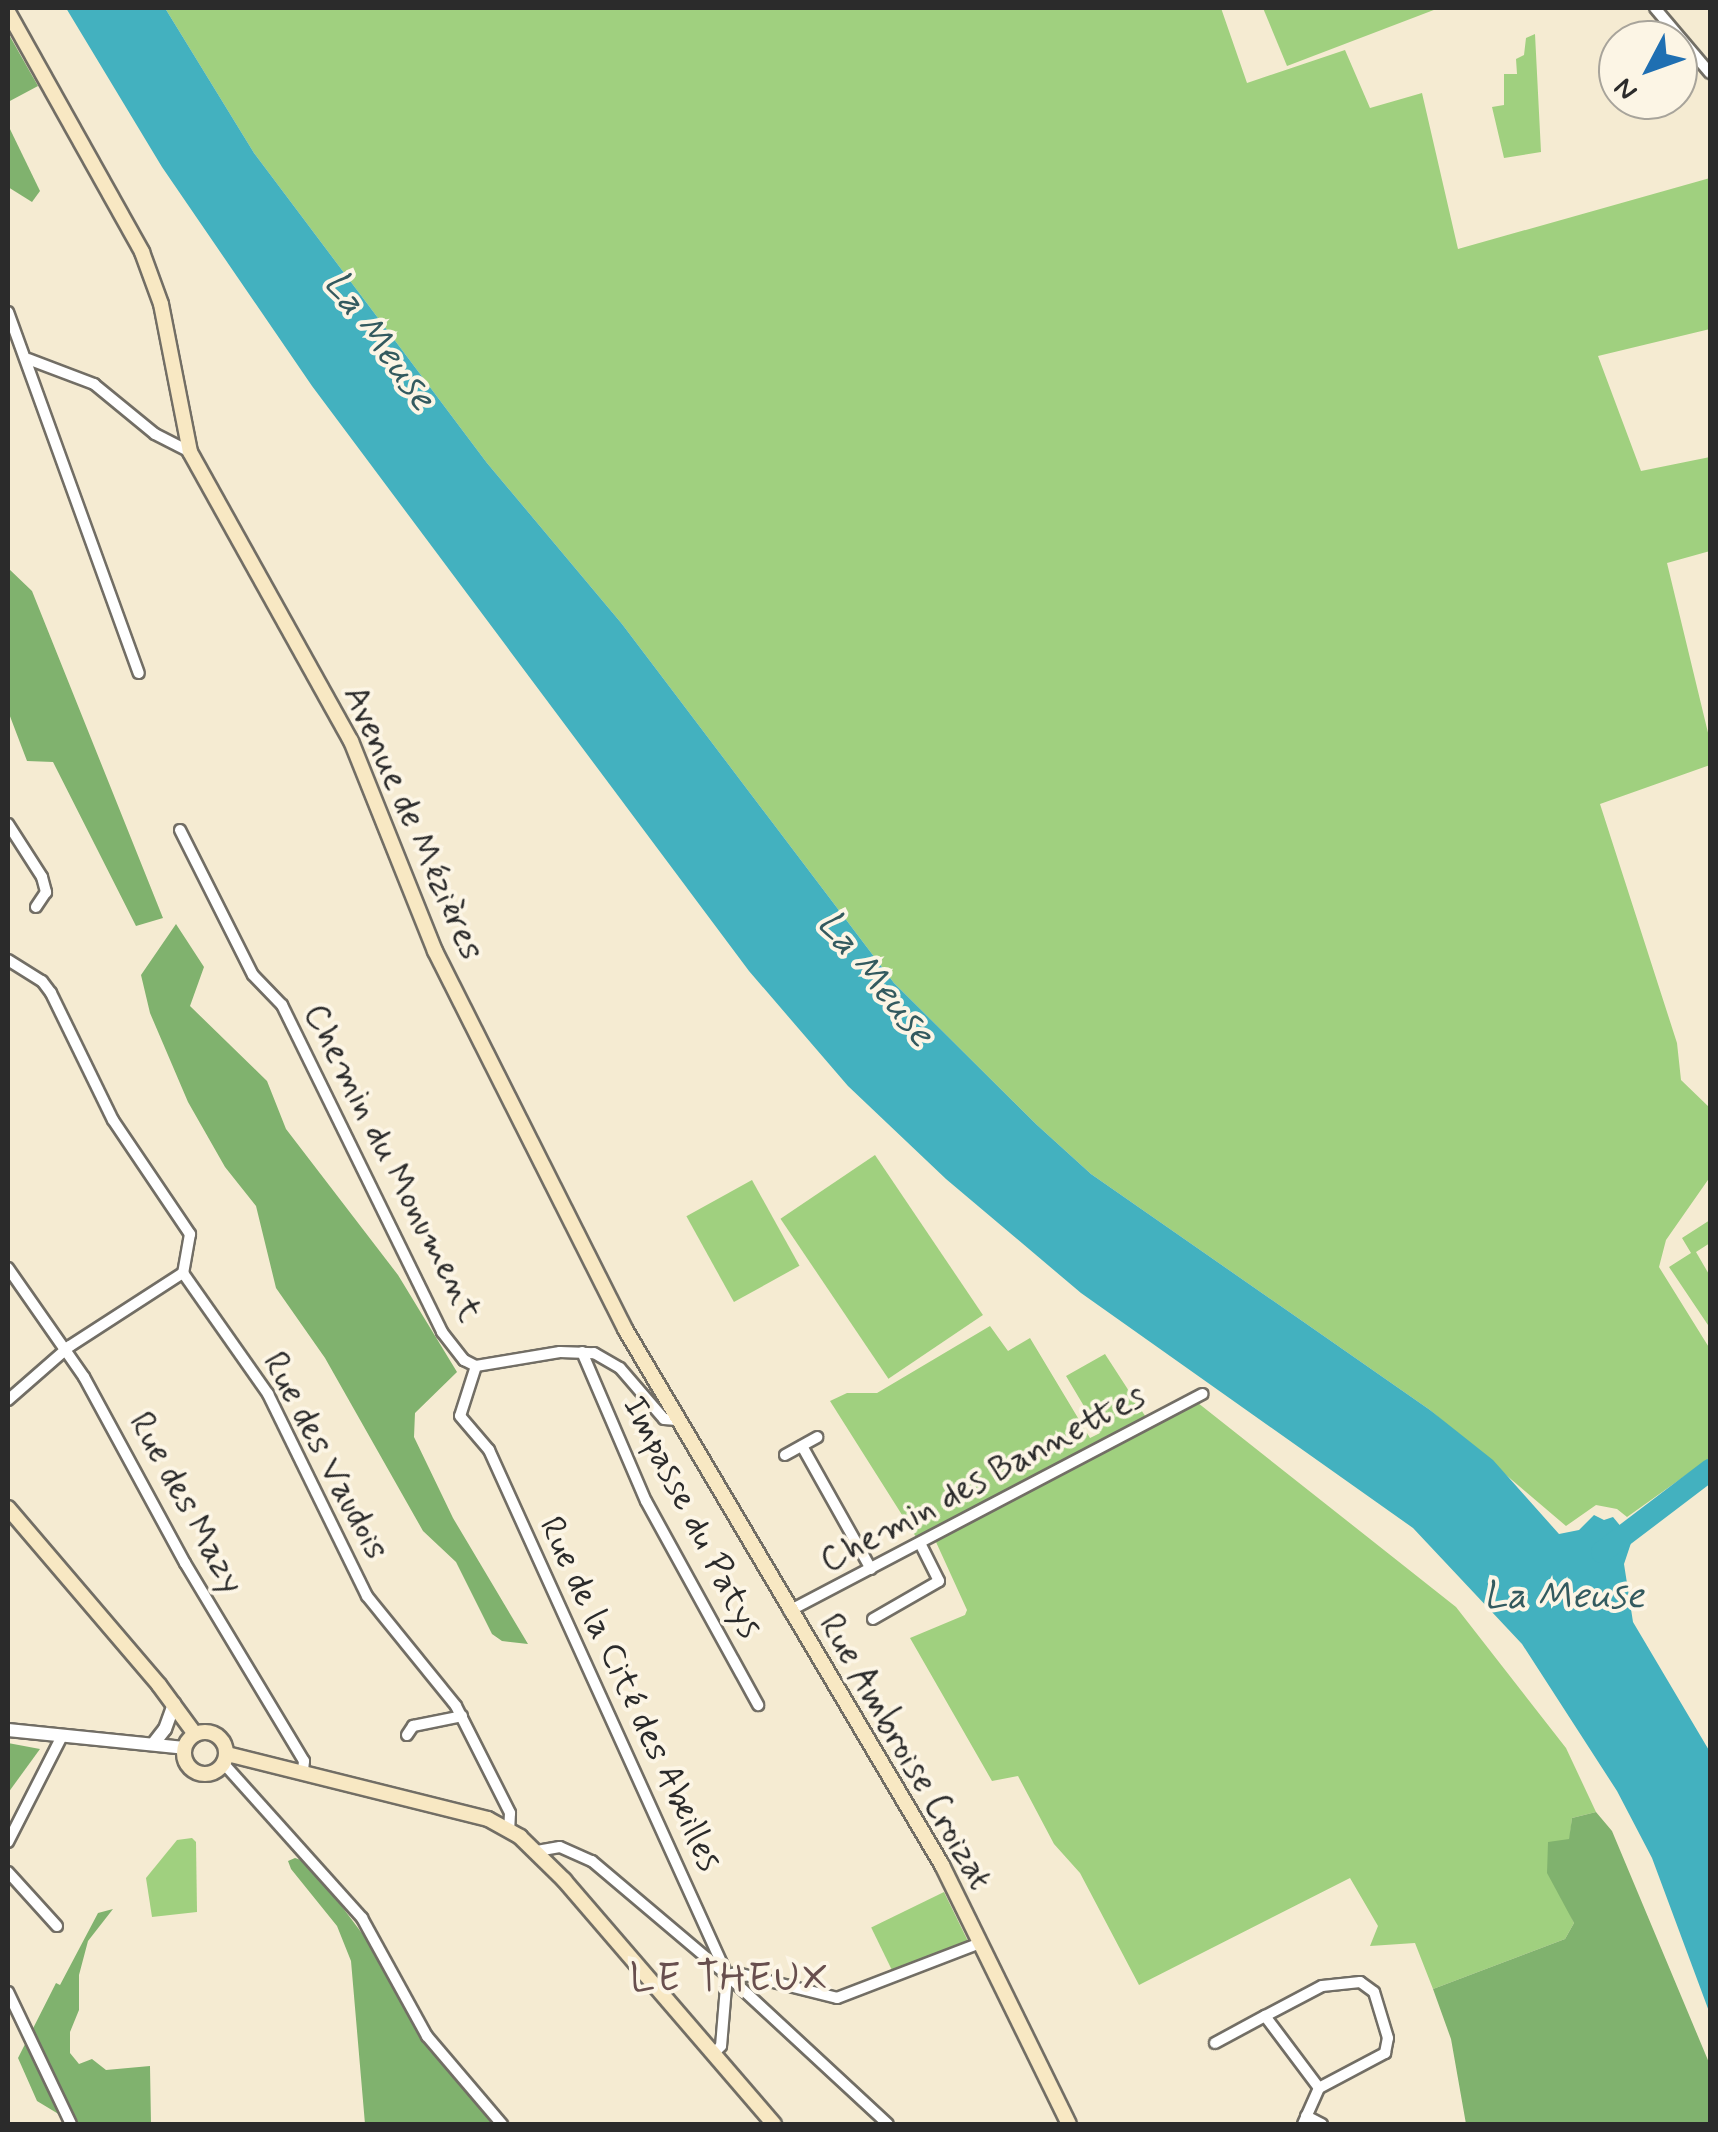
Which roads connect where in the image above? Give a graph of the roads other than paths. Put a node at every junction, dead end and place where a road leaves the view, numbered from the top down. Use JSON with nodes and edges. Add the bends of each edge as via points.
{"nodes":[{"id":1,"x":1655,"y":8,"type":"edge"},
{"id":2,"x":8,"y":12,"type":"edge"},
{"id":3,"x":1710,"y":73,"type":"edge"},
{"id":4,"x":8,"y":312,"type":"edge"},
{"id":5,"x":28,"y":359,"type":"junction"},
{"id":6,"x":190,"y":452,"type":"junction"},
{"id":7,"x":139,"y":673,"type":"dead end"},
{"id":8,"x":8,"y":824,"type":"edge"},
{"id":9,"x":180,"y":830,"type":"dead end"},
{"id":10,"x":36,"y":907,"type":"dead end"},
{"id":11,"x":8,"y":960,"type":"edge"},
{"id":12,"x":8,"y":1268,"type":"edge"},
{"id":13,"x":183,"y":1273,"type":"junction"},
{"id":14,"x":66,"y":1350,"type":"junction"},
{"id":15,"x":582,"y":1352,"type":"junction"},
{"id":16,"x":476,"y":1366,"type":"junction"},
{"id":17,"x":1202,"y":1394,"type":"dead end"},
{"id":18,"x":8,"y":1399,"type":"edge"},
{"id":19,"x":677,"y":1420,"type":"junction"},
{"id":20,"x":817,"y":1437,"type":"dead end"},
{"id":21,"x":802,"y":1446,"type":"junction"},
{"id":22,"x":785,"y":1455,"type":"dead end"},
{"id":23,"x":8,"y":1508,"type":"edge"},
{"id":24,"x":921,"y":1545,"type":"junction"},
{"id":25,"x":871,"y":1569,"type":"junction"},
{"id":26,"x":789,"y":1611,"type":"junction"},
{"id":27,"x":872,"y":1619,"type":"dead end"},
{"id":28,"x":174,"y":1704,"type":"junction"},
{"id":29,"x":758,"y":1704,"type":"dead end"},
{"id":30,"x":462,"y":1716,"type":"junction"},
{"id":31,"x":8,"y":1730,"type":"edge"},
{"id":32,"x":195,"y":1734,"type":"junction"},
{"id":33,"x":407,"y":1735,"type":"dead end"},
{"id":34,"x":62,"y":1736,"type":"junction"},
{"id":35,"x":154,"y":1742,"type":"junction"},
{"id":36,"x":184,"y":1748,"type":"junction"},
{"id":37,"x":226,"y":1759,"type":"junction"},
{"id":38,"x":303,"y":1772,"type":"junction"},
{"id":39,"x":509,"y":1831,"type":"junction"},
{"id":40,"x":8,"y":1842,"type":"edge"},
{"id":41,"x":537,"y":1851,"type":"junction"},
{"id":42,"x":8,"y":1872,"type":"edge"},
{"id":43,"x":57,"y":1926,"type":"dead end"},
{"id":44,"x":978,"y":1944,"type":"junction"},
{"id":45,"x":726,"y":1975,"type":"junction"},
{"id":46,"x":8,"y":1992,"type":"edge"},
{"id":47,"x":1265,"y":2016,"type":"junction"},
{"id":48,"x":1215,"y":2043,"type":"dead end"},
{"id":49,"x":714,"y":2054,"type":"junction"},
{"id":50,"x":1320,"y":2088,"type":"junction"},
{"id":51,"x":1304,"y":2120,"type":"edge"},
{"id":52,"x":71,"y":2124,"type":"edge"},
{"id":53,"x":502,"y":2124,"type":"edge"},
{"id":54,"x":774,"y":2124,"type":"edge"},
{"id":55,"x":888,"y":2124,"type":"edge"},
{"id":56,"x":1067,"y":2124,"type":"edge"},
{"id":57,"x":1322,"y":2124,"type":"edge"}],
"edges":[{"from":1,"to":3,"type":"street"},
{"from":2,"to":6,"type":"main road","name":"Avenue de Mézières","via":[[142,252],[161,304]]},
{"from":4,"to":5,"type":"street"},
{"from":5,"to":6,"type":"street","via":[[94,384],[155,434]]},
{"from":5,"to":7,"type":"street"},
{"from":6,"to":19,"type":"main road","name":"Avenue de Mézières","via":[[351,741],[434,951]]},
{"from":8,"to":10,"type":"street","via":[[42,877],[46,892]]},
{"from":9,"to":16,"type":"street","name":"Chemin du Monument","via":[[253,975],[282,1005],[442,1332]]},
{"from":11,"to":13,"type":"street","via":[[51,993],[113,1120],[190,1234]]},
{"from":12,"to":14,"type":"street","name":"Rue des Mazy"},
{"from":13,"to":14,"type":"street"},
{"from":13,"to":30,"type":"street","name":"Rue des Vaudois","via":[[268,1394],[367,1596]]},
{"from":14,"to":18,"type":"street"},
{"from":14,"to":38,"type":"street","name":"Rue des Mazy","via":[[304,1761]]},
{"from":15,"to":16,"type":"street","name":"Chemin du Monument"},
{"from":15,"to":19,"type":"street","via":[[606,1357],[664,1419]]},
{"from":15,"to":29,"type":"street","name":"Impasse du Patys","via":[[646,1501]]},
{"from":16,"to":45,"type":"street","name":"Rue de la Cité des Abeilles","via":[[460,1408],[462,1422],[489,1450]]},
{"from":17,"to":24,"type":"street","name":"Chemin des Bannettes"},
{"from":19,"to":26,"type":"main road","name":"Rue Ambroise Croizat"},
{"from":20,"to":21,"type":"street"},
{"from":21,"to":22,"type":"street"},
{"from":21,"to":25,"type":"street"},
{"from":23,"to":28,"type":"main road"},
{"from":24,"to":25,"type":"street","name":"Chemin des Bannettes"},
{"from":24,"to":27,"type":"street","via":[[939,1581]]},
{"from":25,"to":26,"type":"street","name":"Chemin des Bannettes"},
{"from":26,"to":44,"type":"main road","name":"Rue Ambroise Croizat","via":[[942,1865]]},
{"from":28,"to":32,"type":"main road"},
{"from":28,"to":35,"type":"street"},
{"from":30,"to":33,"type":"street","via":[[414,1726]]},
{"from":30,"to":39,"type":"street","name":"Rue des Vaudois","via":[[510,1813]]},
{"from":31,"to":34,"type":"street"},
{"from":32,"to":36,"type":"main road"},
{"from":32,"to":37,"type":"main road","via":[[217,1735]]},
{"from":34,"to":35,"type":"street"},
{"from":34,"to":40,"type":"street"},
{"from":35,"to":36,"type":"street"},
{"from":36,"to":37,"type":"main road","via":[[196,1772],[209,1774]]},
{"from":37,"to":38,"type":"main road"},
{"from":37,"to":53,"type":"street","via":[[362,1918],[427,2036]]},
{"from":38,"to":39,"type":"main road","via":[[488,1819]]},
{"from":39,"to":41,"type":"main road"},
{"from":41,"to":45,"type":"street","via":[[560,1847],[592,1861]]},
{"from":41,"to":49,"type":"main road"},
{"from":42,"to":43,"type":"street"},
{"from":44,"to":45,"type":"street","via":[[836,1998]]},
{"from":44,"to":56,"type":"main road","name":"Rue Ambroise Croizat"},
{"from":45,"to":49,"type":"street","name":"Rue de la Cité des Abeilles","via":[[721,2046]]},
{"from":45,"to":55,"type":"street"},
{"from":46,"to":52,"type":"street"},
{"from":47,"to":48,"type":"street"},
{"from":47,"to":50,"type":"street"},
{"from":47,"to":50,"type":"street","via":[[1322,1986],[1360,1982],[1374,1992],[1388,2038],[1385,2053]]},
{"from":49,"to":54,"type":"main road"},
{"from":50,"to":51,"type":"street"},
{"from":51,"to":57,"type":"street"}]}
